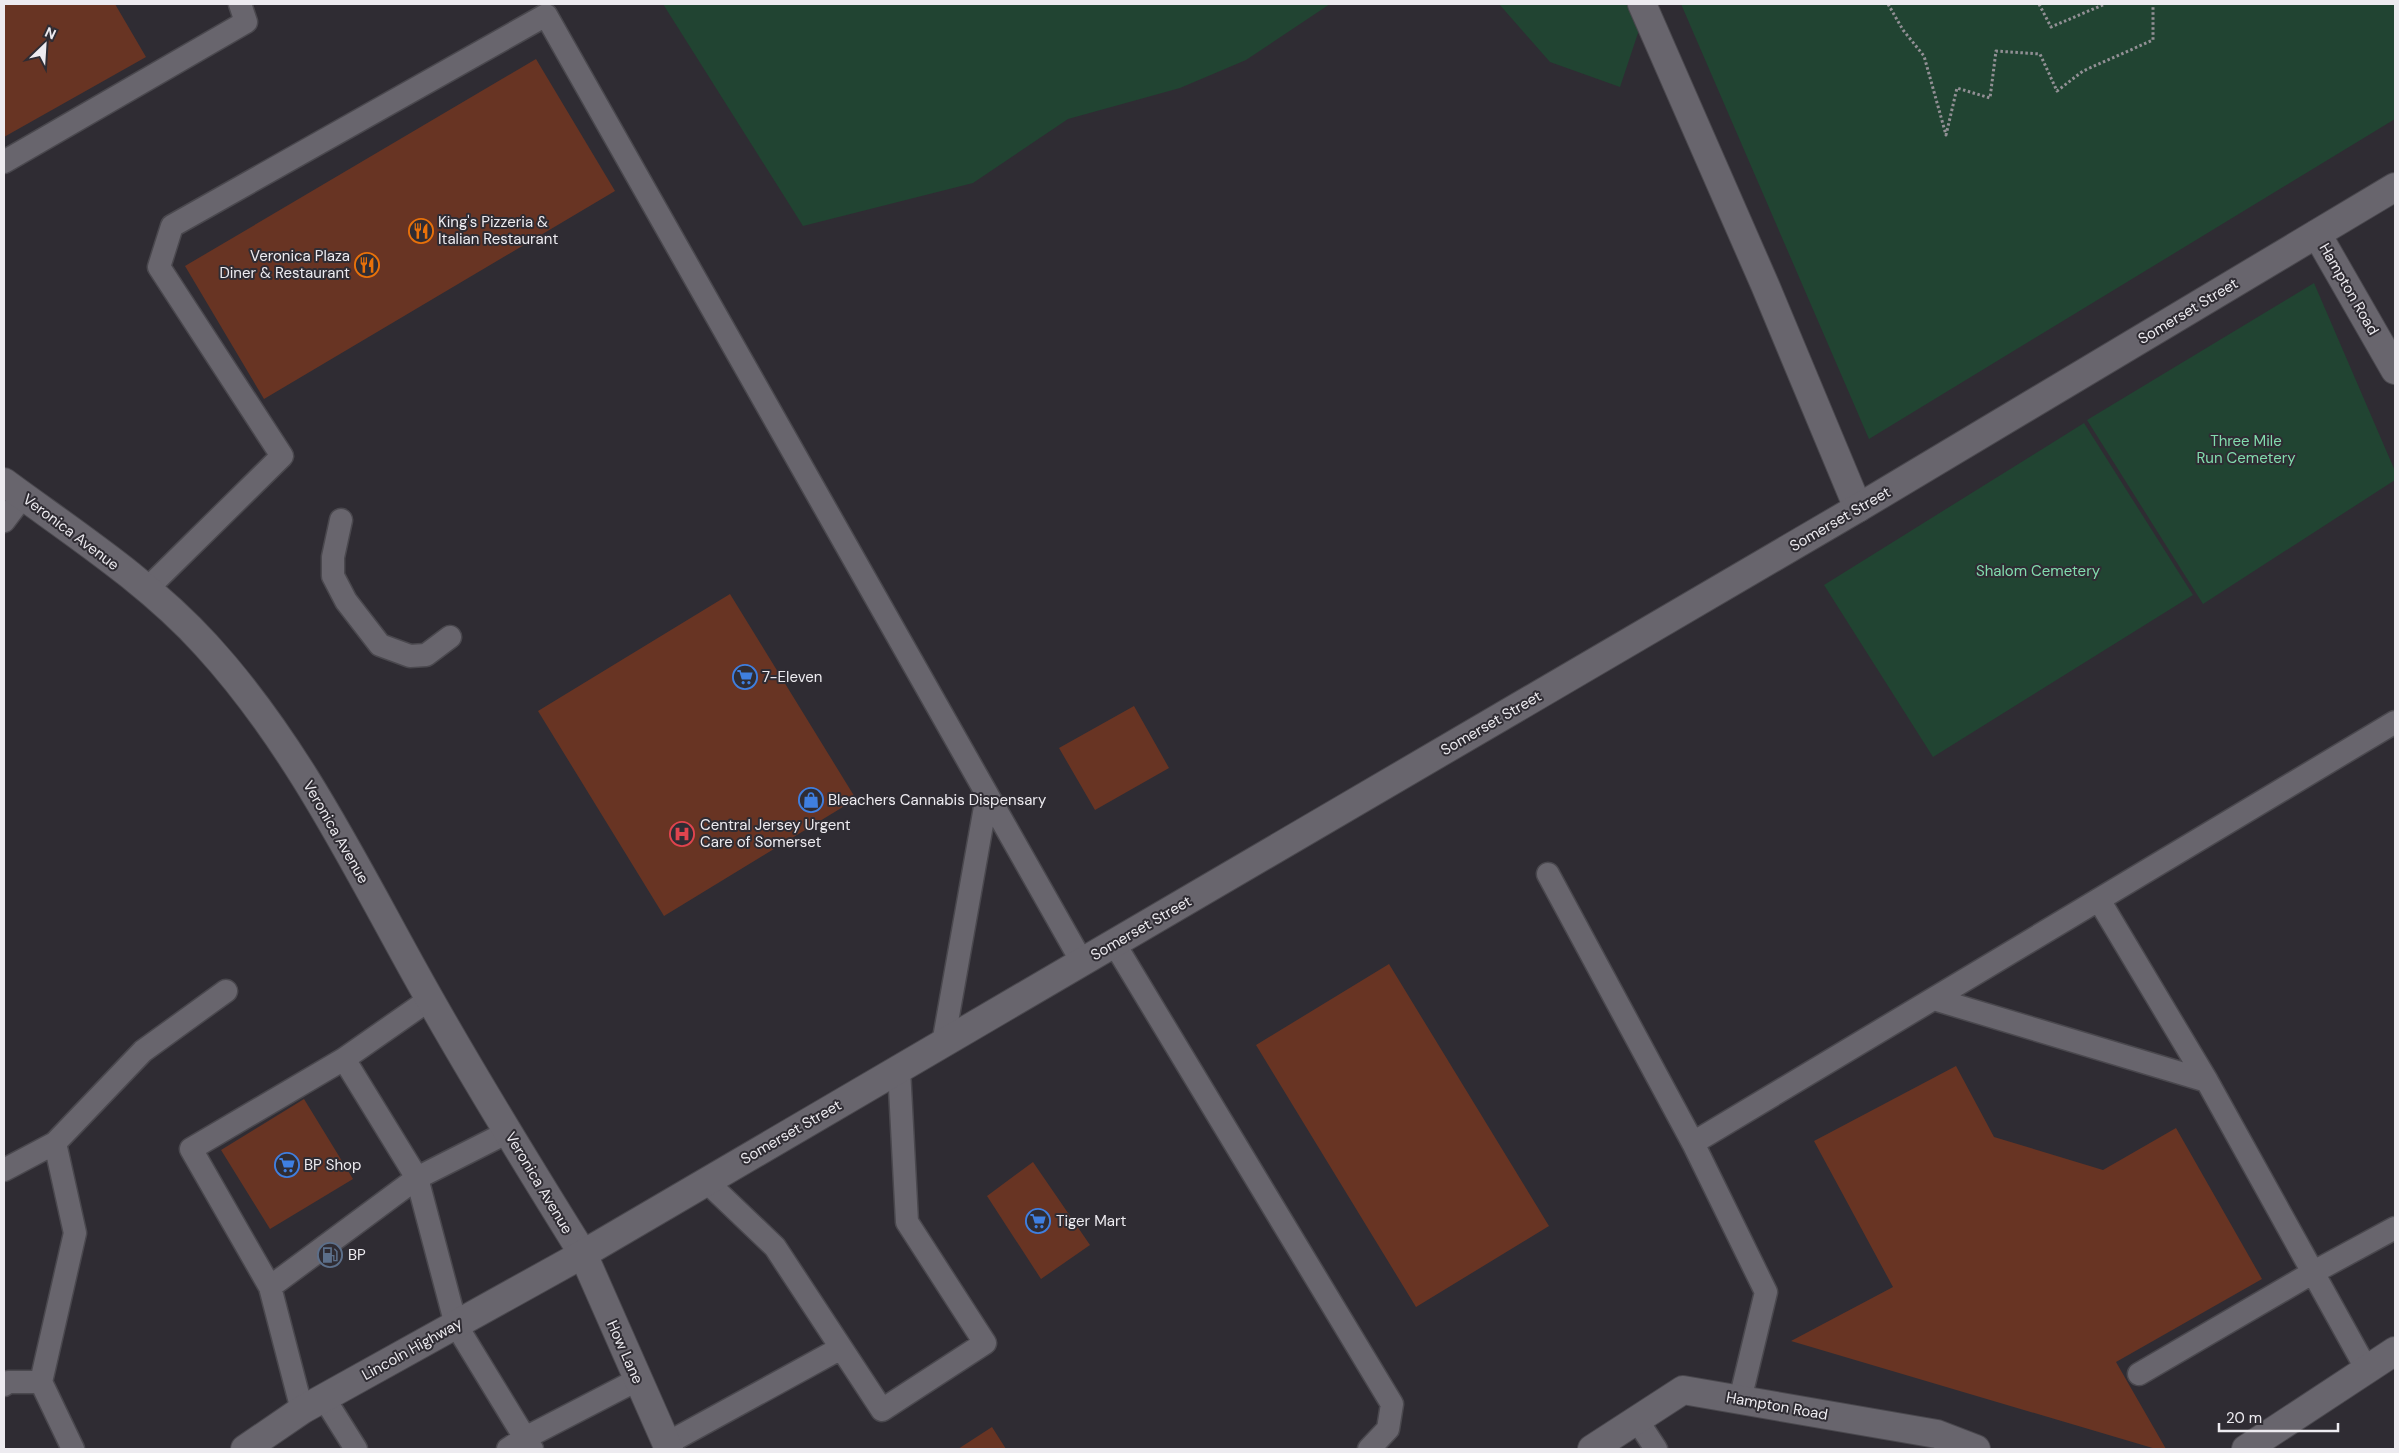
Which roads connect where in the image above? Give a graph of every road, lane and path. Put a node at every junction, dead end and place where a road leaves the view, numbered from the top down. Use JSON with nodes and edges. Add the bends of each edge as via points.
{"nodes":[{"id":1,"x":240,"y":4,"type":"edge"},
{"id":2,"x":1642,"y":4,"type":"edge"},
{"id":3,"x":1888,"y":4,"type":"edge"},
{"id":4,"x":2039,"y":4,"type":"edge"},
{"id":5,"x":2105,"y":4,"type":"edge"},
{"id":6,"x":2153,"y":4,"type":"edge"},
{"id":7,"x":4,"y":162,"type":"edge"},
{"id":8,"x":2395,"y":187,"type":"edge"},
{"id":9,"x":2317,"y":234,"type":"junction"},
{"id":10,"x":2395,"y":370,"type":"edge"},
{"id":11,"x":13,"y":489,"type":"edge"},
{"id":12,"x":1858,"y":508,"type":"junction"},
{"id":13,"x":341,"y":520,"type":"dead end"},
{"id":14,"x":4,"y":521,"type":"edge"},
{"id":15,"x":147,"y":589,"type":"junction"},
{"id":16,"x":450,"y":637,"type":"dead end"},
{"id":17,"x":2395,"y":722,"type":"edge"},
{"id":18,"x":987,"y":796,"type":"junction"},
{"id":19,"x":1548,"y":874,"type":"dead end"},
{"id":20,"x":2099,"y":900,"type":"junction"},
{"id":21,"x":1114,"y":943,"type":"junction"},
{"id":22,"x":1082,"y":962,"type":"junction"},
{"id":23,"x":226,"y":991,"type":"dead end"},
{"id":24,"x":430,"y":999,"type":"junction"},
{"id":25,"x":1934,"y":999,"type":"junction"},
{"id":26,"x":943,"y":1044,"type":"junction"},
{"id":27,"x":344,"y":1060,"type":"junction"},
{"id":28,"x":899,"y":1069,"type":"junction"},
{"id":29,"x":2207,"y":1081,"type":"junction"},
{"id":30,"x":508,"y":1132,"type":"junction"},
{"id":31,"x":55,"y":1143,"type":"junction"},
{"id":32,"x":1693,"y":1143,"type":"junction"},
{"id":33,"x":4,"y":1170,"type":"edge"},
{"id":34,"x":417,"y":1178,"type":"junction"},
{"id":35,"x":706,"y":1182,"type":"junction"},
{"id":36,"x":2395,"y":1228,"type":"edge"},
{"id":37,"x":583,"y":1254,"type":"junction"},
{"id":38,"x":2312,"y":1273,"type":"junction"},
{"id":39,"x":270,"y":1288,"type":"junction"},
{"id":40,"x":456,"y":1325,"type":"junction"},
{"id":41,"x":841,"y":1348,"type":"junction"},
{"id":42,"x":2395,"y":1351,"type":"edge"},
{"id":43,"x":2367,"y":1370,"type":"junction"},
{"id":44,"x":2139,"y":1374,"type":"dead end"},
{"id":45,"x":637,"y":1380,"type":"junction"},
{"id":46,"x":5,"y":1382,"type":"edge"},
{"id":47,"x":41,"y":1382,"type":"junction"},
{"id":48,"x":1740,"y":1400,"type":"junction"},
{"id":49,"x":313,"y":1404,"type":"junction"},
{"id":50,"x":1637,"y":1420,"type":"junction"},
{"id":51,"x":522,"y":1446,"type":"edge"},
{"id":52,"x":668,"y":1447,"type":"edge"},
{"id":53,"x":73,"y":1449,"type":"edge"},
{"id":54,"x":245,"y":1449,"type":"edge"},
{"id":55,"x":356,"y":1449,"type":"edge"},
{"id":56,"x":1369,"y":1449,"type":"edge"},
{"id":57,"x":1592,"y":1449,"type":"edge"},
{"id":58,"x":1656,"y":1449,"type":"edge"},
{"id":59,"x":1976,"y":1449,"type":"edge"},
{"id":60,"x":2246,"y":1449,"type":"edge"}],
"edges":[{"from":1,"to":7,"type":"lane","via":[[246,22]]},
{"from":2,"to":12,"type":"main road"},
{"from":3,"to":6,"type":"path","via":[[1924,56],[1946,135],[1958,88],[1990,98],[1996,51],[2040,54],[2057,91],[2083,70],[2153,40]]},
{"from":4,"to":5,"type":"path","via":[[2051,27]]},
{"from":8,"to":9,"type":"main road","name":"Somerset Street"},
{"from":9,"to":10,"type":"main road","name":"Hampton Road"},
{"from":9,"to":12,"type":"main road","name":"Somerset Street"},
{"from":11,"to":14,"type":"lane"},
{"from":11,"to":15,"type":"main road","name":"Veronica Avenue"},
{"from":12,"to":21,"type":"main road","name":"Somerset Street"},
{"from":13,"to":16,"type":"lane","via":[[333,557],[333,576],[346,601],[380,645],[410,656],[426,655]]},
{"from":15,"to":18,"type":"lane","via":[[282,456],[159,267],[172,226],[546,15]]},
{"from":15,"to":24,"type":"main road","name":"Veronica Avenue","via":[[205,644],[254,701],[331,820]]},
{"from":17,"to":20,"type":"lane"},
{"from":18,"to":22,"type":"lane"},
{"from":18,"to":26,"type":"lane"},
{"from":19,"to":32,"type":"lane"},
{"from":20,"to":25,"type":"lane"},
{"from":20,"to":29,"type":"lane"},
{"from":21,"to":22,"type":"main road","name":"Somerset Street"},
{"from":21,"to":56,"type":"lane","via":[[1392,1404],[1388,1429]]},
{"from":22,"to":26,"type":"main road","name":"Somerset Street"},
{"from":23,"to":31,"type":"lane","via":[[143,1051]]},
{"from":24,"to":27,"type":"lane"},
{"from":24,"to":30,"type":"main road","name":"Veronica Avenue"},
{"from":25,"to":29,"type":"lane"},
{"from":25,"to":32,"type":"lane"},
{"from":26,"to":28,"type":"main road","name":"Somerset Street"},
{"from":27,"to":34,"type":"lane"},
{"from":27,"to":39,"type":"lane","via":[[191,1149]]},
{"from":28,"to":35,"type":"main road","name":"Somerset Street"},
{"from":28,"to":41,"type":"lane","via":[[907,1222],[985,1343],[882,1410]]},
{"from":29,"to":38,"type":"lane"},
{"from":30,"to":34,"type":"lane"},
{"from":30,"to":37,"type":"main road","name":"Veronica Avenue"},
{"from":31,"to":33,"type":"lane"},
{"from":31,"to":47,"type":"lane","via":[[75,1233]]},
{"from":32,"to":48,"type":"lane","via":[[1766,1292]]},
{"from":34,"to":39,"type":"lane"},
{"from":34,"to":40,"type":"lane"},
{"from":35,"to":37,"type":"main road","name":"Somerset Street"},
{"from":35,"to":41,"type":"lane","via":[[775,1247]]},
{"from":36,"to":38,"type":"lane"},
{"from":37,"to":40,"type":"main road","name":"Lincoln Highway"},
{"from":37,"to":45,"type":"main road","name":"How Lane"},
{"from":38,"to":43,"type":"lane"},
{"from":38,"to":44,"type":"lane"},
{"from":39,"to":49,"type":"lane"},
{"from":40,"to":49,"type":"main road","name":"Lincoln Highway"},
{"from":40,"to":51,"type":"lane"},
{"from":41,"to":52,"type":"lane"},
{"from":42,"to":43,"type":"main road"},
{"from":43,"to":60,"type":"main road"},
{"from":45,"to":51,"type":"lane"},
{"from":45,"to":52,"type":"main road","name":"How Lane"},
{"from":46,"to":47,"type":"lane"},
{"from":47,"to":53,"type":"lane"},
{"from":48,"to":50,"type":"main road","name":"Hampton Road","via":[[1684,1390]]},
{"from":48,"to":59,"type":"main road","name":"Hampton Road","via":[[1937,1434]]},
{"from":49,"to":54,"type":"main road","name":"Lincoln Highway"},
{"from":49,"to":55,"type":"lane"},
{"from":50,"to":57,"type":"main road","name":"Hampton Road"},
{"from":50,"to":58,"type":"lane"}]}
